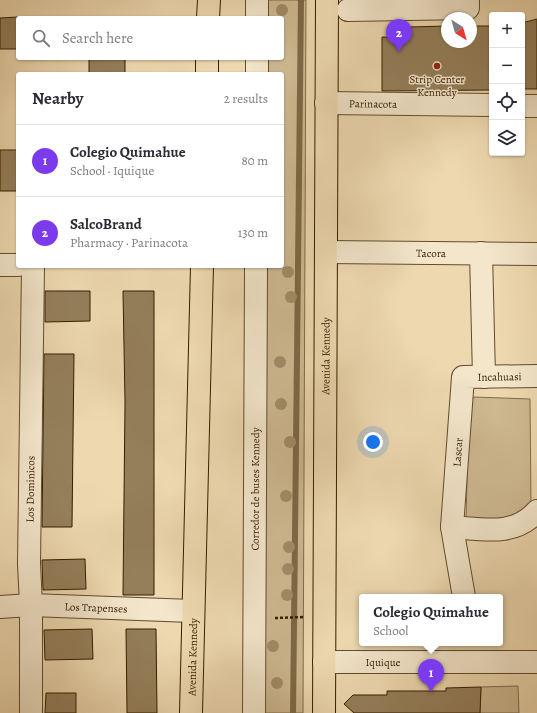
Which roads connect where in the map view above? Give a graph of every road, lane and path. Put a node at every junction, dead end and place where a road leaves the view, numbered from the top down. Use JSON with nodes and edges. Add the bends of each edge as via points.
{"nodes":[{"id":1,"x":208,"y":0,"type":"edge"},
{"id":2,"x":257,"y":0,"type":"edge"},
{"id":3,"x":327,"y":0,"type":"edge"},
{"id":4,"x":468,"y":0,"type":"edge"},
{"id":5,"x":348,"y":10,"type":"dead end"},
{"id":6,"x":208,"y":16,"type":"edge"},
{"id":7,"x":257,"y":16,"type":"edge"},
{"id":8,"x":207,"y":60,"type":"edge"},
{"id":9,"x":257,"y":60,"type":"edge"},
{"id":10,"x":207,"y":72,"type":"edge"},
{"id":11,"x":257,"y":72,"type":"edge"},
{"id":12,"x":326,"y":103,"type":"junction"},
{"id":13,"x":489,"y":105,"type":"edge"},
{"id":14,"x":525,"y":106,"type":"edge"},
{"id":15,"x":537,"y":106,"type":"edge"},
{"id":16,"x":326,"y":252,"type":"junction"},
{"id":17,"x":481,"y":253,"type":"junction"},
{"id":18,"x":537,"y":254,"type":"edge"},
{"id":19,"x":0,"y":265,"type":"edge"},
{"id":20,"x":16,"y":265,"type":"edge"},
{"id":21,"x":33,"y":268,"type":"edge"},
{"id":22,"x":202,"y":268,"type":"edge"},
{"id":23,"x":256,"y":268,"type":"edge"},
{"id":24,"x":537,"y":376,"type":"edge"},
{"id":25,"x":463,"y":377,"type":"joint"},
{"id":26,"x":484,"y":377,"type":"junction"},
{"id":27,"x":537,"y":511,"type":"edge"},
{"id":28,"x":452,"y":527,"type":"junction"},
{"id":29,"x":463,"y":594,"type":"edge"},
{"id":30,"x":31,"y":605,"type":"junction"},
{"id":31,"x":0,"y":606,"type":"edge"},
{"id":32,"x":192,"y":611,"type":"junction"},
{"id":33,"x":324,"y":617,"type":"junction"},
{"id":34,"x":254,"y":619,"type":"junction"},
{"id":35,"x":474,"y":653,"type":"edge"},
{"id":36,"x":324,"y":662,"type":"junction"},
{"id":37,"x":537,"y":662,"type":"edge"},
{"id":38,"x":31,"y":713,"type":"edge"},
{"id":39,"x":191,"y":713,"type":"edge"},
{"id":40,"x":254,"y":713,"type":"edge"},
{"id":41,"x":324,"y":713,"type":"edge"}],
"edges":[{"from":1,"to":6,"type":"main road"},
{"from":2,"to":7,"type":"street"},
{"from":3,"to":12,"type":"main road","name":"Avenida Kennedy"},
{"from":4,"to":5,"type":"street","via":[[468,8]]},
{"from":8,"to":10,"type":"main road"},
{"from":9,"to":11,"type":"street"},
{"from":12,"to":13,"type":"street","name":"Parinacota"},
{"from":12,"to":16,"type":"main road","name":"Avenida Kennedy"},
{"from":14,"to":15,"type":"street"},
{"from":16,"to":17,"type":"street","name":"Tacora"},
{"from":16,"to":33,"type":"main road","name":"Avenida Kennedy"},
{"from":17,"to":18,"type":"street","name":"Tacora"},
{"from":17,"to":26,"type":"street"},
{"from":19,"to":20,"type":"street"},
{"from":21,"to":30,"type":"street","name":"Los Dominicos","via":[[29,564]]},
{"from":22,"to":32,"type":"main road","name":"Avenida Kennedy"},
{"from":23,"to":34,"type":"street","name":"Corredor de buses Kennedy"},
{"from":24,"to":26,"type":"street","name":"Incahuasi"},
{"from":25,"to":26,"type":"street","name":"Incahuasi"},
{"from":25,"to":28,"type":"street","name":"Lascar"},
{"from":27,"to":28,"type":"street","via":[[529,521],[504,530]]},
{"from":28,"to":29,"type":"street","name":"Lascar"},
{"from":30,"to":31,"type":"street","name":"Los Trapenses"},
{"from":30,"to":32,"type":"street","name":"Los Trapenses"},
{"from":30,"to":38,"type":"street","name":"Los Dominicos"},
{"from":32,"to":39,"type":"main road","name":"Avenida Kennedy"},
{"from":33,"to":34,"type":"path"},
{"from":33,"to":36,"type":"main road","name":"Avenida Kennedy"},
{"from":34,"to":40,"type":"street","name":"Corredor de buses Kennedy"},
{"from":35,"to":36,"type":"street","name":"Iquique"},
{"from":35,"to":37,"type":"street","name":"Iquique"},
{"from":36,"to":41,"type":"main road","name":"Avenida Kennedy"}]}
